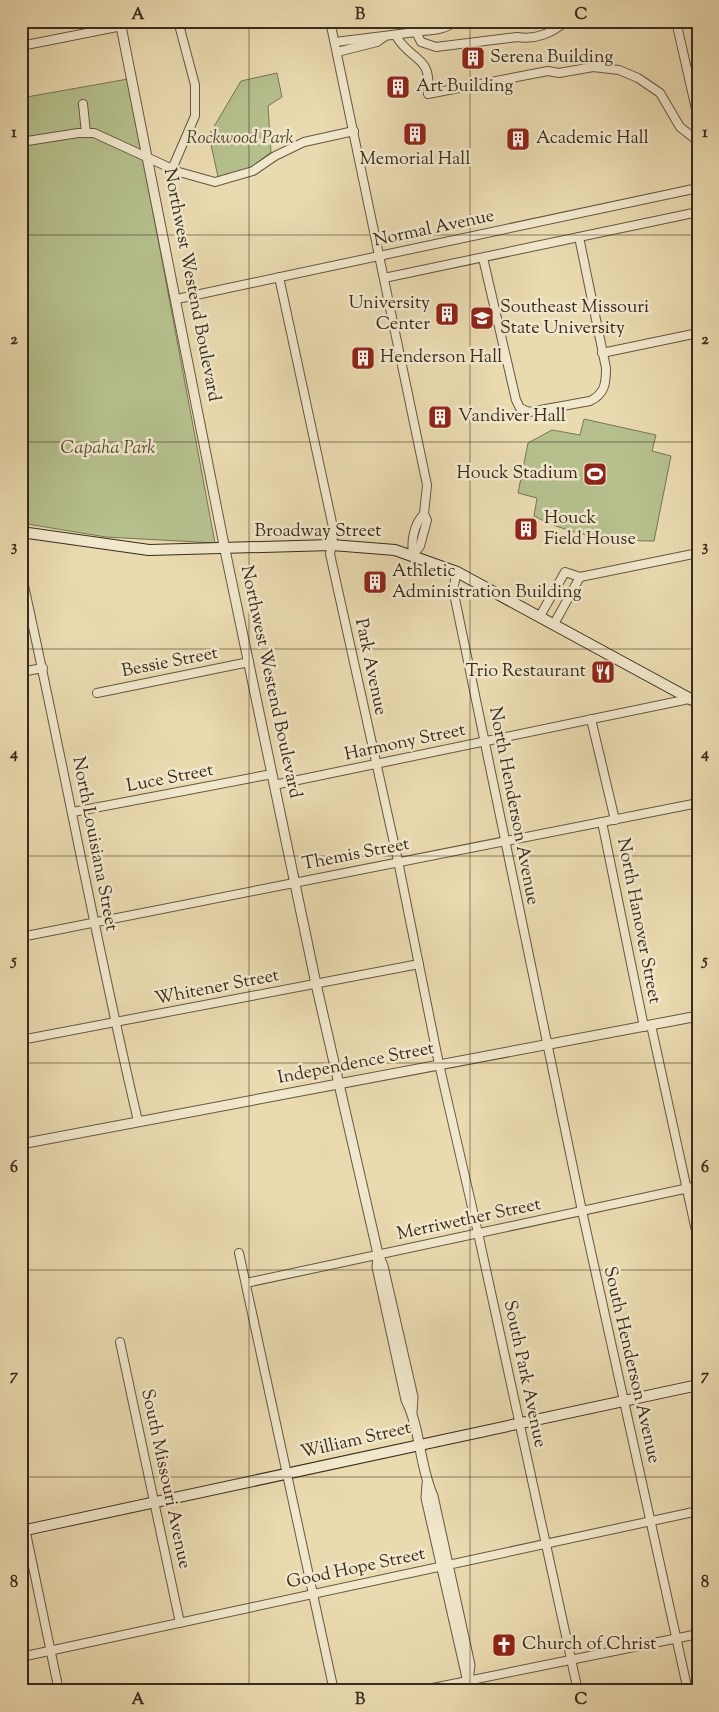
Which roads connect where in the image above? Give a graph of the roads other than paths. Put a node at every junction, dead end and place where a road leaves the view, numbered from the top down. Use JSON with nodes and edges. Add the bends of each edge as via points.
{"nodes":[{"id":1,"x":178,"y":21,"type":"edge"},
{"id":2,"x":330,"y":21,"type":"edge"},
{"id":3,"x":454,"y":21,"type":"edge"},
{"id":4,"x":567,"y":21,"type":"edge"},
{"id":5,"x":676,"y":21,"type":"edge"},
{"id":6,"x":121,"y":24,"type":"edge"},
{"id":7,"x":416,"y":32,"type":"junction"},
{"id":8,"x":396,"y":36,"type":"junction"},
{"id":9,"x":384,"y":38,"type":"junction"},
{"id":10,"x":335,"y":42,"type":"junction"},
{"id":11,"x":21,"y":46,"type":"edge"},
{"id":12,"x":337,"y":52,"type":"junction"},
{"id":13,"x":83,"y":104,"type":"dead end"},
{"id":14,"x":698,"y":118,"type":"edge"},
{"id":15,"x":354,"y":131,"type":"junction"},
{"id":16,"x":86,"y":133,"type":"junction"},
{"id":17,"x":698,"y":141,"type":"edge"},
{"id":18,"x":21,"y":142,"type":"edge"},
{"id":19,"x":150,"y":161,"type":"junction"},
{"id":20,"x":172,"y":169,"type":"junction"},
{"id":21,"x":698,"y":188,"type":"edge"},
{"id":22,"x":698,"y":212,"type":"edge"},
{"id":23,"x":579,"y":238,"type":"junction"},
{"id":24,"x":380,"y":256,"type":"junction"},
{"id":25,"x":483,"y":258,"type":"junction"},
{"id":26,"x":279,"y":277,"type":"junction"},
{"id":27,"x":384,"y":278,"type":"junction"},
{"id":28,"x":177,"y":299,"type":"junction"},
{"id":29,"x":698,"y":333,"type":"edge"},
{"id":30,"x":602,"y":353,"type":"junction"},
{"id":31,"x":21,"y":532,"type":"edge"},
{"id":32,"x":332,"y":545,"type":"junction"},
{"id":33,"x":225,"y":550,"type":"junction"},
{"id":34,"x":698,"y":553,"type":"edge"},
{"id":35,"x":413,"y":555,"type":"junction"},
{"id":36,"x":21,"y":572,"type":"edge"},
{"id":37,"x":457,"y":572,"type":"junction"},
{"id":38,"x":580,"y":577,"type":"junction"},
{"id":39,"x":540,"y":616,"type":"junction"},
{"id":40,"x":554,"y":624,"type":"junction"},
{"id":41,"x":249,"y":662,"type":"junction"},
{"id":42,"x":43,"y":668,"type":"junction"},
{"id":43,"x":21,"y":672,"type":"edge"},
{"id":44,"x":97,"y":692,"type":"dead end"},
{"id":45,"x":693,"y":701,"type":"edge"},
{"id":46,"x":591,"y":719,"type":"junction"},
{"id":47,"x":485,"y":742,"type":"junction"},
{"id":48,"x":376,"y":765,"type":"junction"},
{"id":49,"x":272,"y":774,"type":"junction"},
{"id":50,"x":274,"y":785,"type":"junction"},
{"id":51,"x":698,"y":803,"type":"edge"},
{"id":52,"x":73,"y":812,"type":"junction"},
{"id":53,"x":615,"y":820,"type":"junction"},
{"id":54,"x":602,"y":822,"type":"junction"},
{"id":55,"x":505,"y":842,"type":"junction"},
{"id":56,"x":398,"y":861,"type":"junction"},
{"id":57,"x":295,"y":882,"type":"junction"},
{"id":58,"x":95,"y":922,"type":"junction"},
{"id":59,"x":21,"y":937,"type":"edge"},
{"id":60,"x":419,"y":964,"type":"junction"},
{"id":61,"x":316,"y":984,"type":"junction"},
{"id":62,"x":698,"y":1016,"type":"edge"},
{"id":63,"x":115,"y":1022,"type":"junction"},
{"id":64,"x":648,"y":1026,"type":"junction"},
{"id":65,"x":21,"y":1040,"type":"edge"},
{"id":66,"x":546,"y":1045,"type":"junction"},
{"id":67,"x":439,"y":1064,"type":"junction"},
{"id":68,"x":338,"y":1084,"type":"junction"},
{"id":69,"x":138,"y":1121,"type":"junction"},
{"id":70,"x":21,"y":1144,"type":"edge"},
{"id":71,"x":698,"y":1186,"type":"edge"},
{"id":72,"x":687,"y":1188,"type":"junction"},
{"id":73,"x":582,"y":1211,"type":"junction"},
{"id":74,"x":478,"y":1233,"type":"junction"},
{"id":75,"x":698,"y":1240,"type":"edge"},
{"id":76,"x":240,"y":1252,"type":"dead end"},
{"id":77,"x":378,"y":1254,"type":"junction"},
{"id":78,"x":246,"y":1283,"type":"junction"},
{"id":79,"x":120,"y":1342,"type":"dead end"},
{"id":80,"x":698,"y":1385,"type":"edge"},
{"id":81,"x":624,"y":1401,"type":"junction"},
{"id":82,"x":518,"y":1423,"type":"junction"},
{"id":83,"x":420,"y":1444,"type":"junction"},
{"id":84,"x":287,"y":1473,"type":"junction"},
{"id":85,"x":156,"y":1502,"type":"junction"},
{"id":86,"x":21,"y":1509,"type":"edge"},
{"id":87,"x":698,"y":1511,"type":"edge"},
{"id":88,"x":651,"y":1522,"type":"junction"},
{"id":89,"x":24,"y":1531,"type":"edge"},
{"id":90,"x":546,"y":1544,"type":"junction"},
{"id":91,"x":444,"y":1566,"type":"junction"},
{"id":92,"x":312,"y":1594,"type":"junction"},
{"id":93,"x":180,"y":1623,"type":"junction"},
{"id":94,"x":698,"y":1634,"type":"edge"},
{"id":95,"x":677,"y":1638,"type":"junction"},
{"id":96,"x":51,"y":1651,"type":"junction"},
{"id":97,"x":21,"y":1657,"type":"edge"},
{"id":98,"x":571,"y":1660,"type":"junction"},
{"id":99,"x":468,"y":1681,"type":"junction"},
{"id":100,"x":59,"y":1691,"type":"edge"},
{"id":101,"x":334,"y":1691,"type":"edge"},
{"id":102,"x":418,"y":1691,"type":"edge"},
{"id":103,"x":470,"y":1691,"type":"edge"},
{"id":104,"x":578,"y":1691,"type":"edge"},
{"id":105,"x":688,"y":1691,"type":"edge"}],
"edges":[{"from":1,"to":20,"type":"street","via":[[195,85],[195,116]]},
{"from":2,"to":10,"type":"street"},
{"from":3,"to":7,"type":"street","via":[[444,28]]},
{"from":4,"to":7,"type":"street","via":[[540,37],[436,47],[422,42]]},
{"from":5,"to":14,"type":"street"},
{"from":6,"to":11,"type":"street"},
{"from":6,"to":19,"type":"street","name":"Northwest Westend Boulevard"},
{"from":7,"to":8,"type":"street"},
{"from":8,"to":9,"type":"street"},
{"from":8,"to":17,"type":"street","via":[[424,63],[430,77],[428,94],[548,71],[559,73],[593,67],[619,70],[660,93],[680,127]]},
{"from":9,"to":10,"type":"street","via":[[375,35]]},
{"from":9,"to":12,"type":"street"},
{"from":10,"to":12,"type":"street"},
{"from":12,"to":15,"type":"street"},
{"from":13,"to":16,"type":"street"},
{"from":15,"to":20,"type":"street","via":[[304,142],[252,171],[215,182]]},
{"from":15,"to":24,"type":"street"},
{"from":16,"to":18,"type":"street"},
{"from":16,"to":19,"type":"street","via":[[109,139]]},
{"from":19,"to":20,"type":"street"},
{"from":19,"to":28,"type":"street","name":"Northwest Westend Boulevard"},
{"from":21,"to":24,"type":"street","name":"Normal Avenue"},
{"from":22,"to":23,"type":"street"},
{"from":23,"to":25,"type":"street"},
{"from":23,"to":30,"type":"street"},
{"from":24,"to":26,"type":"street","name":"Normal Avenue"},
{"from":24,"to":27,"type":"street"},
{"from":25,"to":27,"type":"street"},
{"from":25,"to":30,"type":"street","via":[[520,408],[529,412],[599,396],[606,385]]},
{"from":26,"to":28,"type":"street","name":"Normal Avenue"},
{"from":26,"to":32,"type":"street","name":"Park Avenue","via":[[334,532]]},
{"from":27,"to":35,"type":"street","via":[[427,485],[424,514],[418,520],[411,544]]},
{"from":28,"to":33,"type":"street","name":"Northwest Westend Boulevard"},
{"from":29,"to":30,"type":"street"},
{"from":31,"to":33,"type":"main road","name":"Broadway Street","via":[[149,550]]},
{"from":32,"to":33,"type":"main road","name":"Broadway Street"},
{"from":32,"to":35,"type":"main road","name":"Broadway Street","via":[[376,547]]},
{"from":32,"to":48,"type":"street","name":"Park Avenue","via":[[330,554]]},
{"from":33,"to":41,"type":"street","name":"Northwest Westend Boulevard"},
{"from":34,"to":38,"type":"street"},
{"from":35,"to":37,"type":"main road","name":"Broadway Street"},
{"from":36,"to":42,"type":"street","name":"North Louisiana Street"},
{"from":37,"to":39,"type":"main road","name":"Broadway Street"},
{"from":37,"to":47,"type":"street","name":"North Henderson Avenue","via":[[453,589]]},
{"from":38,"to":39,"type":"street","via":[[565,572]]},
{"from":38,"to":40,"type":"street"},
{"from":39,"to":40,"type":"main road","name":"Broadway Street"},
{"from":40,"to":45,"type":"main road","name":"Broadway Street"},
{"from":41,"to":44,"type":"street","name":"Bessie Street"},
{"from":41,"to":49,"type":"street","name":"Northwest Westend Boulevard"},
{"from":42,"to":43,"type":"street"},
{"from":42,"to":52,"type":"street","name":"North Louisiana Street"},
{"from":45,"to":46,"type":"street","name":"Harmony Street"},
{"from":46,"to":47,"type":"street","name":"Harmony Street"},
{"from":46,"to":53,"type":"street","name":"North Hanover Street"},
{"from":47,"to":48,"type":"street","name":"Harmony Street"},
{"from":47,"to":55,"type":"street","name":"North Henderson Avenue"},
{"from":48,"to":50,"type":"street","name":"Harmony Street"},
{"from":48,"to":56,"type":"street","name":"Park Avenue"},
{"from":49,"to":50,"type":"street","name":"Northwest Westend Boulevard"},
{"from":49,"to":52,"type":"street","name":"Luce Street"},
{"from":50,"to":57,"type":"street","name":"Northwest Westend Boulevard"},
{"from":51,"to":53,"type":"street","name":"Themis Street"},
{"from":52,"to":58,"type":"street","name":"North Louisiana Street"},
{"from":53,"to":54,"type":"street","name":"Themis Street"},
{"from":54,"to":55,"type":"street","name":"Themis Street"},
{"from":54,"to":64,"type":"street","name":"North Hanover Street"},
{"from":55,"to":56,"type":"street","name":"Themis Street"},
{"from":55,"to":66,"type":"street","name":"North Henderson Avenue"},
{"from":56,"to":57,"type":"street","name":"Themis Street"},
{"from":56,"to":60,"type":"street","name":"Park Avenue"},
{"from":57,"to":58,"type":"street","name":"Themis Street"},
{"from":57,"to":61,"type":"street","name":"Northwest Westend Boulevard"},
{"from":58,"to":59,"type":"street","name":"Themis Street"},
{"from":58,"to":63,"type":"street","name":"North Louisiana Street"},
{"from":60,"to":61,"type":"street","name":"Whitener Street"},
{"from":60,"to":67,"type":"street","name":"Park Avenue"},
{"from":61,"to":63,"type":"street","name":"Whitener Street"},
{"from":61,"to":68,"type":"street","name":"Northwest Westend Boulevard"},
{"from":62,"to":64,"type":"street","name":"Independence Street"},
{"from":63,"to":65,"type":"street","name":"Whitener Street"},
{"from":63,"to":69,"type":"street","name":"North Louisiana Street"},
{"from":64,"to":66,"type":"street","name":"Independence Street"},
{"from":64,"to":72,"type":"street","name":"North Hanover Street"},
{"from":66,"to":67,"type":"street","name":"Independence Street"},
{"from":66,"to":73,"type":"street","name":"South Henderson Avenue"},
{"from":67,"to":68,"type":"street","name":"Independence Street"},
{"from":67,"to":74,"type":"street","name":"South Park Avenue"},
{"from":68,"to":69,"type":"street","name":"Independence Street"},
{"from":68,"to":77,"type":"street","name":"Northwest Westend Boulevard"},
{"from":69,"to":70,"type":"street","name":"Independence Street"},
{"from":71,"to":72,"type":"street","name":"Merriwether Street"},
{"from":72,"to":73,"type":"street","name":"Merriwether Street"},
{"from":72,"to":75,"type":"street","name":"North Hanover Street"},
{"from":73,"to":74,"type":"street","name":"Merriwether Street"},
{"from":73,"to":81,"type":"street","name":"South Henderson Avenue"},
{"from":74,"to":77,"type":"street","name":"Merriwether Street"},
{"from":74,"to":82,"type":"street","name":"South Park Avenue"},
{"from":76,"to":78,"type":"street"},
{"from":77,"to":78,"type":"street","name":"Merriwether Street"},
{"from":77,"to":83,"type":"street","name":"Northwest Westend Boulevard","via":[[377,1267],[395,1352]]},
{"from":78,"to":84,"type":"street"},
{"from":79,"to":85,"type":"street","name":"South Missouri Avenue"},
{"from":80,"to":81,"type":"main road","name":"William Street"},
{"from":81,"to":82,"type":"main road","name":"William Street"},
{"from":81,"to":88,"type":"street","name":"South Henderson Avenue"},
{"from":82,"to":83,"type":"main road","name":"William Street"},
{"from":82,"to":90,"type":"street","name":"South Park Avenue"},
{"from":83,"to":84,"type":"main road","name":"William Street"},
{"from":83,"to":91,"type":"street","name":"Northwest Westend Boulevard","via":[[433,1496]]},
{"from":84,"to":85,"type":"main road","name":"William Street"},
{"from":84,"to":92,"type":"street"},
{"from":85,"to":89,"type":"main road","name":"William Street"},
{"from":85,"to":93,"type":"street","name":"South Missouri Avenue"},
{"from":86,"to":89,"type":"street"},
{"from":87,"to":88,"type":"street","name":"Good Hope Street"},
{"from":88,"to":90,"type":"street","name":"Good Hope Street"},
{"from":88,"to":95,"type":"street","name":"South Henderson Avenue"},
{"from":89,"to":96,"type":"street"},
{"from":90,"to":91,"type":"street","name":"Good Hope Street"},
{"from":90,"to":98,"type":"street","name":"South Park Avenue"},
{"from":91,"to":92,"type":"street","name":"Good Hope Street"},
{"from":91,"to":99,"type":"street","name":"Northwest Westend Boulevard","via":[[470,1665]]},
{"from":92,"to":93,"type":"street","name":"Good Hope Street"},
{"from":92,"to":101,"type":"street"},
{"from":93,"to":96,"type":"street","name":"Good Hope Street"},
{"from":94,"to":95,"type":"street"},
{"from":95,"to":98,"type":"street"},
{"from":95,"to":105,"type":"street","name":"South Henderson Avenue"},
{"from":96,"to":97,"type":"street","name":"Good Hope Street"},
{"from":96,"to":100,"type":"street"},
{"from":98,"to":99,"type":"street"},
{"from":98,"to":104,"type":"street","name":"South Park Avenue"},
{"from":99,"to":102,"type":"street"},
{"from":99,"to":103,"type":"street","name":"Northwest Westend Boulevard"}]}
